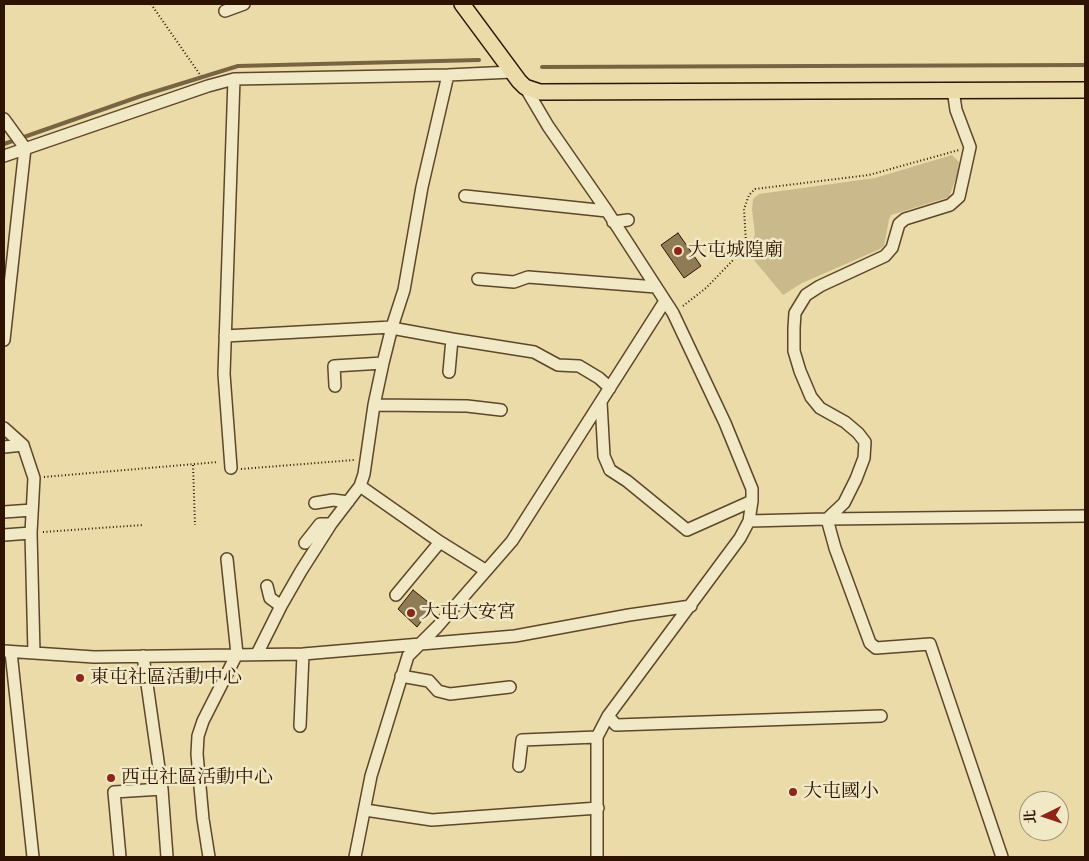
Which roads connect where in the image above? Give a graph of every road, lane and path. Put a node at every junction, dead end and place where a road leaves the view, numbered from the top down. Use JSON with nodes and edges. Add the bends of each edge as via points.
{"nodes":[{"id":1,"x":151,"y":4,"type":"edge"},
{"id":2,"x":244,"y":4,"type":"edge"},
{"id":3,"x":468,"y":7,"type":"edge"},
{"id":4,"x":225,"y":10,"type":"dead end"},
{"id":5,"x":512,"y":72,"type":"junction"},
{"id":6,"x":448,"y":75,"type":"junction"},
{"id":7,"x":234,"y":79,"type":"junction"},
{"id":8,"x":208,"y":86,"type":"junction"},
{"id":9,"x":525,"y":87,"type":"junction"},
{"id":10,"x":953,"y":90,"type":"junction"},
{"id":11,"x":1085,"y":90,"type":"edge"},
{"id":12,"x":4,"y":118,"type":"edge"},
{"id":13,"x":970,"y":147,"type":"junction"},
{"id":14,"x":25,"y":148,"type":"junction"},
{"id":15,"x":4,"y":156,"type":"edge"},
{"id":16,"x":465,"y":196,"type":"dead end"},
{"id":17,"x":607,"y":211,"type":"junction"},
{"id":18,"x":628,"y":220,"type":"dead end"},
{"id":19,"x":614,"y":222,"type":"junction"},
{"id":20,"x":478,"y":280,"type":"dead end"},
{"id":21,"x":656,"y":287,"type":"junction"},
{"id":22,"x":665,"y":301,"type":"junction"},
{"id":23,"x":673,"y":314,"type":"junction"},
{"id":24,"x":392,"y":327,"type":"junction"},
{"id":25,"x":224,"y":336,"type":"junction"},
{"id":26,"x":452,"y":339,"type":"junction"},
{"id":27,"x":4,"y":340,"type":"edge"},
{"id":28,"x":383,"y":363,"type":"junction"},
{"id":29,"x":449,"y":372,"type":"dead end"},
{"id":30,"x":335,"y":386,"type":"dead end"},
{"id":31,"x":610,"y":388,"type":"junction"},
{"id":32,"x":601,"y":402,"type":"junction"},
{"id":33,"x":374,"y":405,"type":"junction"},
{"id":34,"x":501,"y":410,"type":"dead end"},
{"id":35,"x":4,"y":428,"type":"edge"},
{"id":36,"x":23,"y":445,"type":"junction"},
{"id":37,"x":4,"y":447,"type":"edge"},
{"id":38,"x":366,"y":459,"type":"junction"},
{"id":39,"x":193,"y":464,"type":"junction"},
{"id":40,"x":231,"y":468,"type":"junction"},
{"id":41,"x":34,"y":478,"type":"junction"},
{"id":42,"x":360,"y":486,"type":"junction"},
{"id":43,"x":752,"y":501,"type":"junction"},
{"id":44,"x":348,"y":502,"type":"junction"},
{"id":45,"x":316,"y":503,"type":"dead end"},
{"id":46,"x":32,"y":510,"type":"junction"},
{"id":47,"x":4,"y":512,"type":"edge"},
{"id":48,"x":1085,"y":516,"type":"edge"},
{"id":49,"x":827,"y":518,"type":"junction"},
{"id":50,"x":749,"y":521,"type":"junction"},
{"id":51,"x":331,"y":524,"type":"junction"},
{"id":52,"x":143,"y":525,"type":"dead end"},
{"id":53,"x":194,"y":525,"type":"dead end"},
{"id":54,"x":31,"y":533,"type":"junction"},
{"id":55,"x":4,"y":535,"type":"edge"},
{"id":56,"x":440,"y":542,"type":"junction"},
{"id":57,"x":305,"y":543,"type":"dead end"},
{"id":58,"x":227,"y":559,"type":"dead end"},
{"id":59,"x":485,"y":570,"type":"junction"},
{"id":60,"x":267,"y":586,"type":"dead end"},
{"id":61,"x":396,"y":595,"type":"dead end"},
{"id":62,"x":281,"y":606,"type":"junction"},
{"id":63,"x":691,"y":606,"type":"junction"},
{"id":64,"x":418,"y":645,"type":"junction"},
{"id":65,"x":7,"y":652,"type":"edge"},
{"id":66,"x":34,"y":653,"type":"junction"},
{"id":67,"x":237,"y":654,"type":"junction"},
{"id":68,"x":257,"y":654,"type":"junction"},
{"id":69,"x":303,"y":654,"type":"junction"},
{"id":70,"x":144,"y":656,"type":"junction"},
{"id":71,"x":401,"y":676,"type":"junction"},
{"id":72,"x":510,"y":687,"type":"dead end"},
{"id":73,"x":608,"y":716,"type":"junction"},
{"id":74,"x":881,"y":716,"type":"dead end"},
{"id":75,"x":300,"y":726,"type":"dead end"},
{"id":76,"x":597,"y":737,"type":"junction"},
{"id":77,"x":519,"y":766,"type":"dead end"},
{"id":78,"x":162,"y":789,"type":"junction"},
{"id":79,"x":598,"y":808,"type":"junction"},
{"id":80,"x":365,"y":810,"type":"junction"},
{"id":81,"x":33,"y":857,"type":"edge"},
{"id":82,"x":120,"y":857,"type":"edge"},
{"id":83,"x":167,"y":857,"type":"edge"},
{"id":84,"x":208,"y":857,"type":"edge"},
{"id":85,"x":355,"y":857,"type":"edge"},
{"id":86,"x":597,"y":857,"type":"edge"},
{"id":87,"x":1002,"y":857,"type":"edge"}],
"edges":[{"from":1,"to":8,"type":"path"},
{"from":2,"to":4,"type":"street"},
{"from":3,"to":5,"type":"main road"},
{"from":5,"to":6,"type":"street"},
{"from":5,"to":9,"type":"main road"},
{"from":6,"to":7,"type":"street"},
{"from":6,"to":24,"type":"street","via":[[422,187],[404,290]]},
{"from":7,"to":8,"type":"street"},
{"from":7,"to":25,"type":"street"},
{"from":8,"to":14,"type":"street"},
{"from":9,"to":10,"type":"main road","via":[[560,93]]},
{"from":9,"to":17,"type":"street"},
{"from":10,"to":11,"type":"main road"},
{"from":10,"to":13,"type":"street","via":[[956,110]]},
{"from":12,"to":14,"type":"street"},
{"from":13,"to":23,"type":"path","via":[[869,176],[755,189],[749,194],[744,209],[746,244],[706,288]]},
{"from":13,"to":49,"type":"street","via":[[958,197],[950,205],[904,219],[899,224],[892,248],[885,256],[820,286],[806,295],[796,313],[794,351],[811,397],[820,408],[858,433],[864,442],[864,458],[856,479],[844,502]]},
{"from":14,"to":15,"type":"street"},
{"from":14,"to":27,"type":"street"},
{"from":16,"to":17,"type":"street"},
{"from":17,"to":19,"type":"street"},
{"from":18,"to":19,"type":"street"},
{"from":19,"to":21,"type":"street"},
{"from":20,"to":21,"type":"street","via":[[514,282],[528,277]]},
{"from":21,"to":22,"type":"street"},
{"from":22,"to":23,"type":"street"},
{"from":22,"to":31,"type":"street"},
{"from":23,"to":43,"type":"street","via":[[725,422],[752,489]]},
{"from":24,"to":25,"type":"street"},
{"from":24,"to":26,"type":"street"},
{"from":24,"to":28,"type":"street"},
{"from":25,"to":40,"type":"street"},
{"from":26,"to":29,"type":"street"},
{"from":26,"to":31,"type":"street","via":[[534,352],[558,365],[579,366]]},
{"from":28,"to":30,"type":"street","via":[[334,366]]},
{"from":28,"to":33,"type":"street"},
{"from":31,"to":32,"type":"street"},
{"from":32,"to":43,"type":"street","via":[[604,456],[610,470],[687,530]]},
{"from":32,"to":59,"type":"street","via":[[512,540]]},
{"from":33,"to":34,"type":"street","via":[[467,406]]},
{"from":33,"to":38,"type":"street"},
{"from":35,"to":36,"type":"street"},
{"from":36,"to":37,"type":"street"},
{"from":36,"to":41,"type":"street"},
{"from":38,"to":40,"type":"path"},
{"from":38,"to":42,"type":"street"},
{"from":39,"to":40,"type":"path","via":[[221,462]]},
{"from":39,"to":41,"type":"path"},
{"from":39,"to":53,"type":"path"},
{"from":41,"to":46,"type":"street"},
{"from":42,"to":44,"type":"street"},
{"from":42,"to":56,"type":"street"},
{"from":43,"to":50,"type":"street"},
{"from":44,"to":45,"type":"street"},
{"from":44,"to":51,"type":"street"},
{"from":46,"to":47,"type":"street"},
{"from":46,"to":54,"type":"street"},
{"from":48,"to":49,"type":"street"},
{"from":49,"to":50,"type":"street"},
{"from":49,"to":87,"type":"street","via":[[834,548],[870,643],[876,648],[930,644]]},
{"from":50,"to":63,"type":"street"},
{"from":51,"to":57,"type":"street","via":[[320,524]]},
{"from":51,"to":62,"type":"street"},
{"from":52,"to":54,"type":"path"},
{"from":54,"to":55,"type":"street"},
{"from":54,"to":66,"type":"street"},
{"from":56,"to":59,"type":"street"},
{"from":56,"to":61,"type":"street"},
{"from":58,"to":67,"type":"street"},
{"from":59,"to":64,"type":"street"},
{"from":60,"to":62,"type":"street","via":[[270,598]]},
{"from":62,"to":68,"type":"street"},
{"from":63,"to":64,"type":"street","via":[[515,636]]},
{"from":63,"to":73,"type":"street"},
{"from":64,"to":69,"type":"street"},
{"from":64,"to":71,"type":"street","via":[[408,656]]},
{"from":65,"to":66,"type":"street"},
{"from":65,"to":81,"type":"street"},
{"from":66,"to":70,"type":"street"},
{"from":67,"to":68,"type":"street"},
{"from":67,"to":70,"type":"street"},
{"from":67,"to":84,"type":"street","via":[[198,736],[202,819]]},
{"from":68,"to":69,"type":"street"},
{"from":69,"to":75,"type":"street"},
{"from":70,"to":78,"type":"street"},
{"from":71,"to":72,"type":"street","via":[[429,682],[438,691],[450,694]]},
{"from":71,"to":80,"type":"street","via":[[371,776]]},
{"from":73,"to":74,"type":"street","via":[[616,725]]},
{"from":73,"to":76,"type":"street"},
{"from":76,"to":77,"type":"street","via":[[522,740]]},
{"from":76,"to":79,"type":"street"},
{"from":78,"to":82,"type":"street","via":[[114,792]]},
{"from":78,"to":83,"type":"street"},
{"from":79,"to":80,"type":"street","via":[[432,820]]},
{"from":79,"to":86,"type":"street"},
{"from":80,"to":85,"type":"street"}]}
